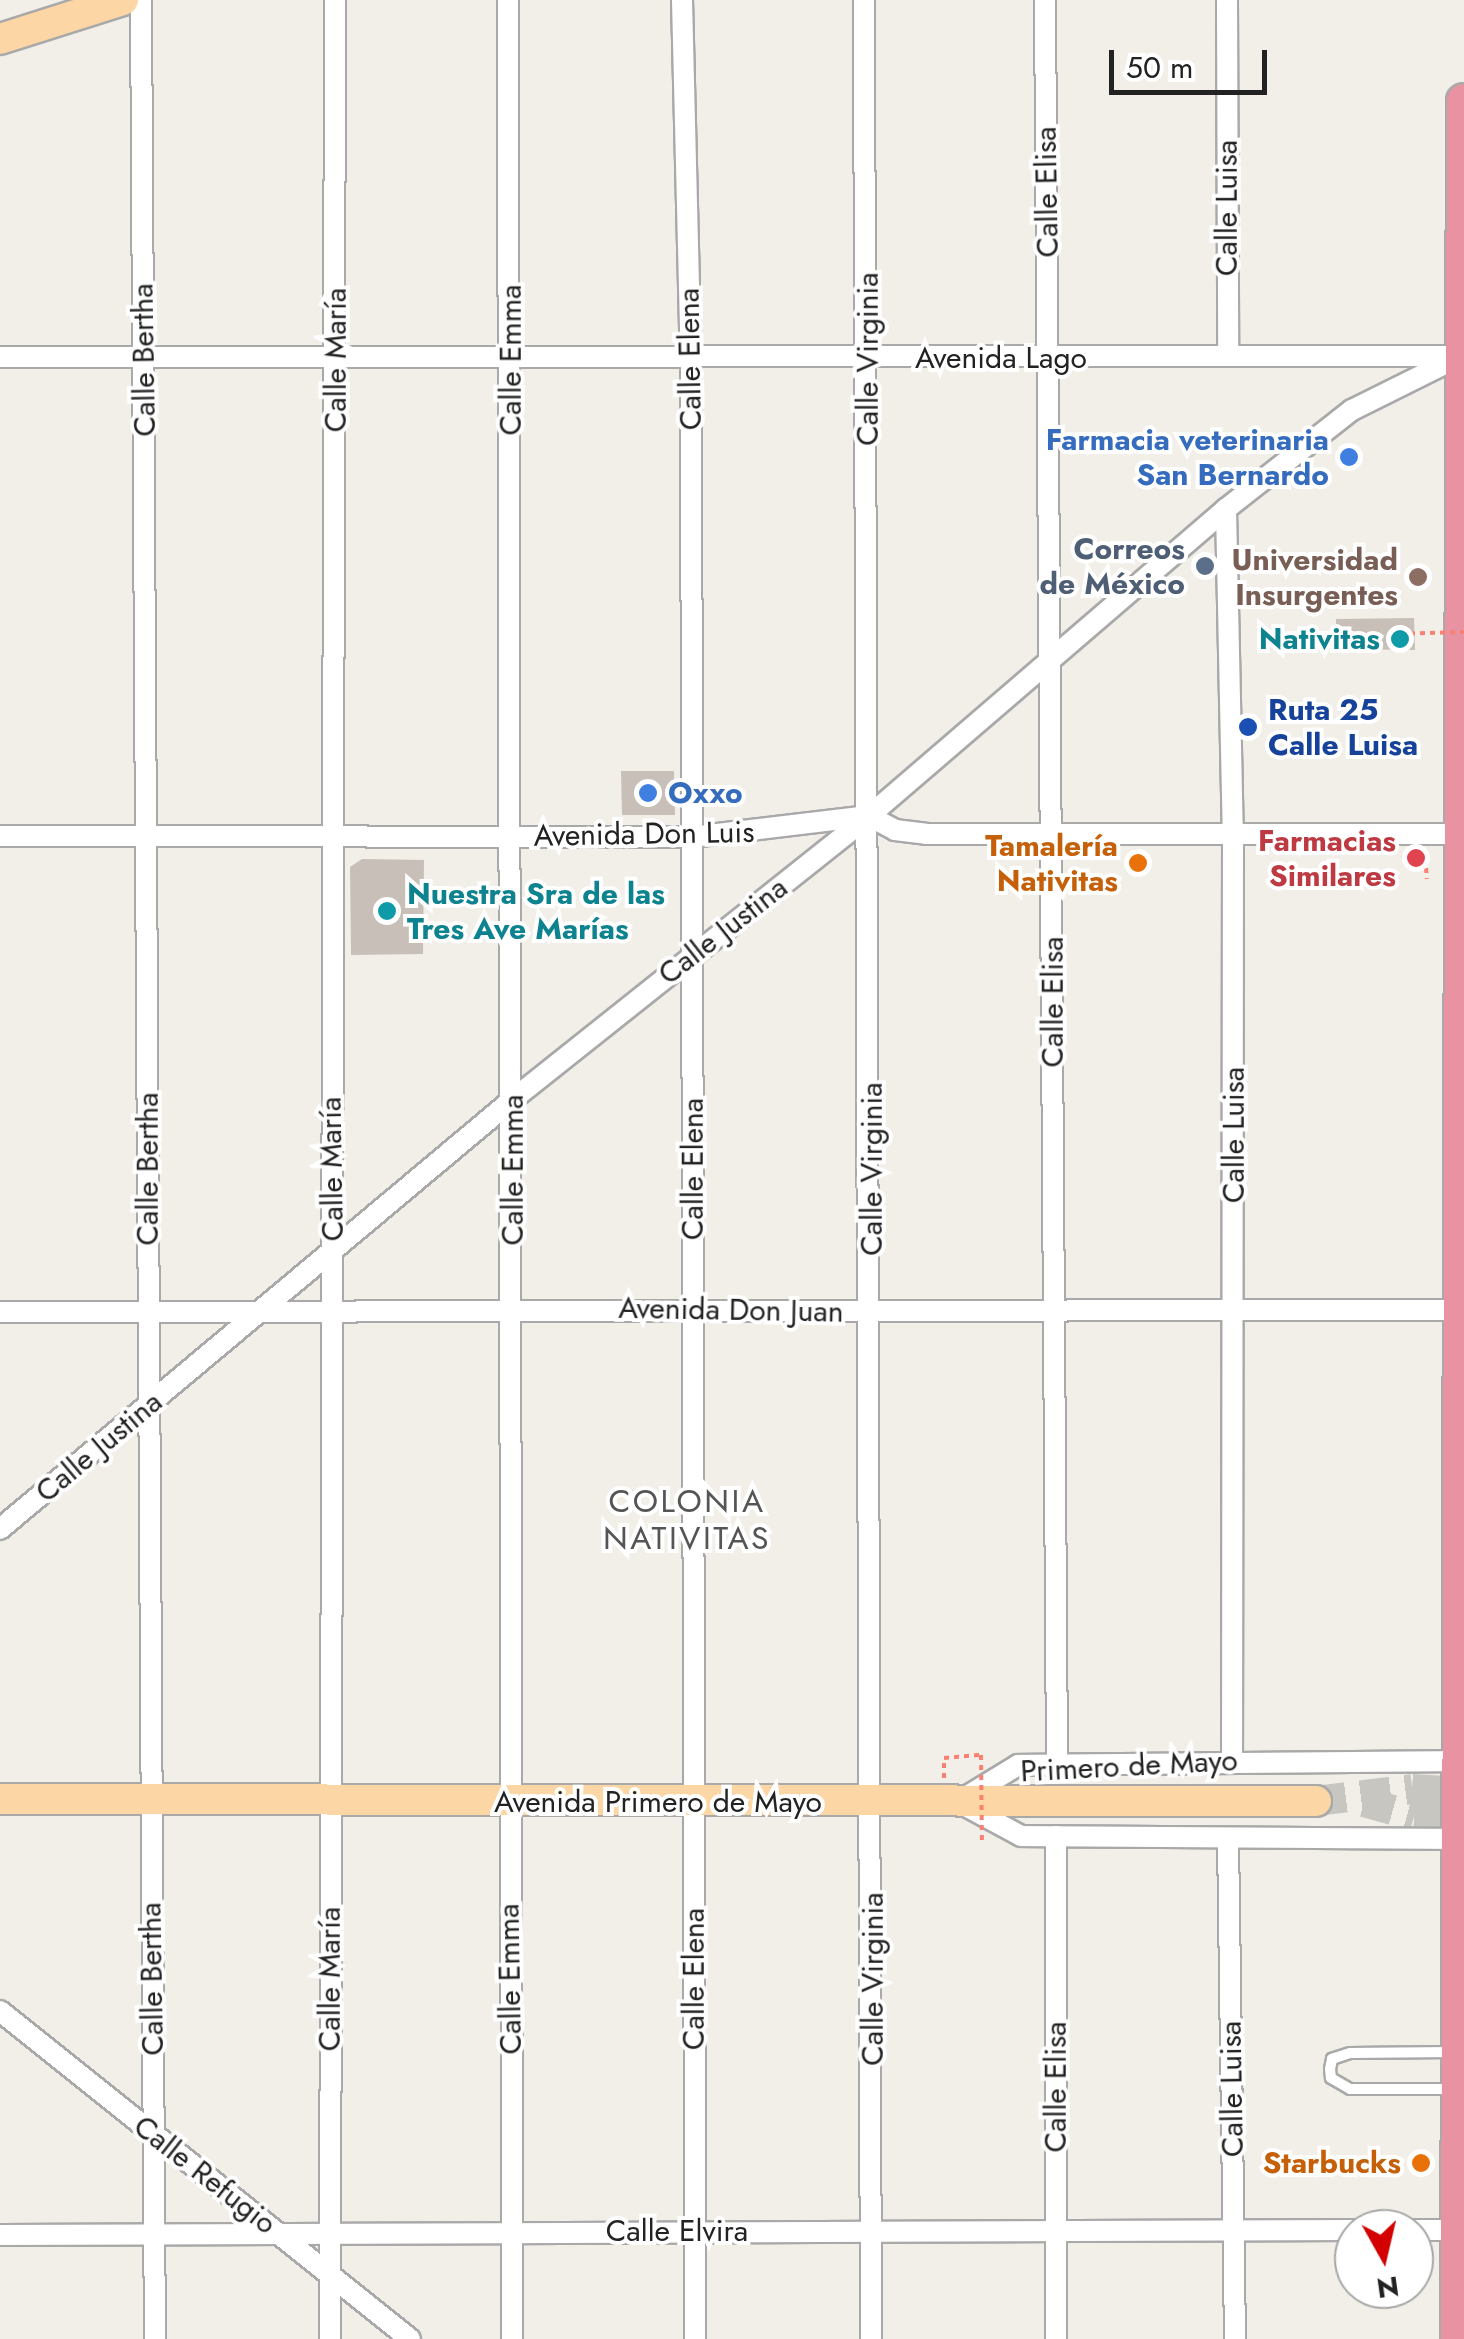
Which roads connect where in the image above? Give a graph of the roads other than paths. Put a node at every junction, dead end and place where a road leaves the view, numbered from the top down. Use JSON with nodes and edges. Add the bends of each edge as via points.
{"nodes":[{"id":1,"x":123,"y":0,"type":"edge"},
{"id":2,"x":142,"y":0,"type":"edge"},
{"id":3,"x":334,"y":0,"type":"edge"},
{"id":4,"x":508,"y":0,"type":"edge"},
{"id":5,"x":682,"y":0,"type":"edge"},
{"id":6,"x":864,"y":0,"type":"edge"},
{"id":7,"x":1044,"y":0,"type":"edge"},
{"id":8,"x":1227,"y":0,"type":"edge"},
{"id":9,"x":0,"y":39,"type":"edge"},
{"id":10,"x":1464,"y":101,"type":"edge"},
{"id":11,"x":0,"y":356,"type":"edge"},
{"id":12,"x":1228,"y":356,"type":"junction"},
{"id":13,"x":1461,"y":356,"type":"junction"},
{"id":14,"x":144,"y":357,"type":"junction"},
{"id":15,"x":337,"y":357,"type":"junction"},
{"id":16,"x":512,"y":357,"type":"junction"},
{"id":17,"x":691,"y":357,"type":"junction"},
{"id":18,"x":869,"y":357,"type":"junction"},
{"id":19,"x":1050,"y":359,"type":"junction"},
{"id":20,"x":1226,"y":509,"type":"junction"},
{"id":21,"x":1050,"y":660,"type":"junction"},
{"id":22,"x":870,"y":816,"type":"junction"},
{"id":23,"x":1462,"y":834,"type":"edge"},
{"id":24,"x":151,"y":835,"type":"junction"},
{"id":25,"x":1233,"y":835,"type":"junction"},
{"id":26,"x":0,"y":836,"type":"edge"},
{"id":27,"x":329,"y":836,"type":"junction"},
{"id":28,"x":512,"y":836,"type":"junction"},
{"id":29,"x":692,"y":837,"type":"junction"},
{"id":30,"x":1052,"y":837,"type":"junction"},
{"id":31,"x":694,"y":953,"type":"junction"},
{"id":32,"x":512,"y":1100,"type":"junction"},
{"id":33,"x":333,"y":1251,"type":"junction"},
{"id":34,"x":514,"y":1306,"type":"junction"},
{"id":35,"x":334,"y":1308,"type":"junction"},
{"id":36,"x":1462,"y":1310,"type":"edge"},
{"id":37,"x":148,"y":1311,"type":"junction"},
{"id":38,"x":259,"y":1311,"type":"junction"},
{"id":39,"x":1234,"y":1311,"type":"junction"},
{"id":40,"x":0,"y":1312,"type":"edge"},
{"id":41,"x":692,"y":1312,"type":"junction"},
{"id":42,"x":872,"y":1312,"type":"junction"},
{"id":43,"x":1055,"y":1312,"type":"junction"},
{"id":44,"x":148,"y":1406,"type":"junction"},
{"id":45,"x":0,"y":1529,"type":"edge"},
{"id":46,"x":1232,"y":1761,"type":"junction"},
{"id":47,"x":1456,"y":1761,"type":"junction"},
{"id":48,"x":1057,"y":1764,"type":"junction"},
{"id":49,"x":0,"y":1799,"type":"edge"},
{"id":50,"x":149,"y":1800,"type":"junction"},
{"id":51,"x":694,"y":1800,"type":"junction"},
{"id":52,"x":330,"y":1802,"type":"junction"},
{"id":53,"x":872,"y":1802,"type":"junction"},
{"id":54,"x":958,"y":1802,"type":"junction"},
{"id":55,"x":1316,"y":1802,"type":"tunnel mouth"},
{"id":56,"x":508,"y":1803,"type":"junction"},
{"id":57,"x":1056,"y":1836,"type":"junction"},
{"id":58,"x":1228,"y":1838,"type":"junction"},
{"id":59,"x":1457,"y":1839,"type":"junction"},
{"id":60,"x":0,"y":2012,"type":"edge"},
{"id":61,"x":1458,"y":2052,"type":"junction"},
{"id":62,"x":1458,"y":2090,"type":"junction"},
{"id":63,"x":155,"y":2136,"type":"junction"},
{"id":64,"x":695,"y":2230,"type":"junction"},
{"id":65,"x":873,"y":2230,"type":"junction"},
{"id":66,"x":1334,"y":2230,"type":"edge"},
{"id":67,"x":1434,"y":2230,"type":"edge"},
{"id":68,"x":1458,"y":2230,"type":"junction"},
{"id":69,"x":276,"y":2231,"type":"junction"},
{"id":70,"x":1055,"y":2231,"type":"junction"},
{"id":71,"x":1235,"y":2231,"type":"junction"},
{"id":72,"x":330,"y":2232,"type":"junction"},
{"id":73,"x":512,"y":2232,"type":"junction"},
{"id":74,"x":155,"y":2233,"type":"junction"},
{"id":75,"x":0,"y":2235,"type":"edge"},
{"id":76,"x":332,"y":2276,"type":"junction"},
{"id":77,"x":155,"y":2339,"type":"edge"},
{"id":78,"x":330,"y":2339,"type":"edge"},
{"id":79,"x":410,"y":2339,"type":"edge"},
{"id":80,"x":512,"y":2339,"type":"edge"},
{"id":81,"x":694,"y":2339,"type":"edge"},
{"id":82,"x":871,"y":2339,"type":"edge"},
{"id":83,"x":1056,"y":2339,"type":"edge"},
{"id":84,"x":1235,"y":2339,"type":"edge"},
{"id":85,"x":1458,"y":2339,"type":"edge"}],
"edges":[{"from":1,"to":9,"type":"main road"},
{"from":2,"to":14,"type":"street","name":"Calle Bertha"},
{"from":3,"to":15,"type":"street","name":"Calle María"},
{"from":4,"to":16,"type":"street","name":"Calle Emma"},
{"from":5,"to":17,"type":"street","name":"Calle Elena"},
{"from":6,"to":18,"type":"street","name":"Calle Virginia"},
{"from":7,"to":19,"type":"street","name":"Calle Elisa"},
{"from":8,"to":12,"type":"street","name":"Calle Luisa"},
{"from":10,"to":13,"type":"highway"},
{"from":11,"to":14,"type":"street","name":"Avenida Lago"},
{"from":12,"to":13,"type":"street","name":"Avenida Lago"},
{"from":12,"to":19,"type":"street","name":"Avenida Lago"},
{"from":13,"to":20,"type":"street","name":"Calle Justina","via":[[1352,410]]},
{"from":13,"to":23,"type":"highway"},
{"from":14,"to":15,"type":"street","name":"Avenida Lago"},
{"from":14,"to":24,"type":"street","name":"Calle Bertha"},
{"from":15,"to":16,"type":"street","name":"Avenida Lago"},
{"from":15,"to":27,"type":"street","name":"Calle María"},
{"from":16,"to":17,"type":"street","name":"Avenida Lago"},
{"from":16,"to":28,"type":"street","name":"Calle Emma"},
{"from":17,"to":18,"type":"street","name":"Avenida Lago"},
{"from":17,"to":29,"type":"street","name":"Calle Elena"},
{"from":18,"to":19,"type":"street","name":"Avenida Lago"},
{"from":18,"to":22,"type":"street","name":"Calle Virginia"},
{"from":19,"to":21,"type":"street","name":"Calle Elisa"},
{"from":20,"to":21,"type":"street","name":"Calle Justina"},
{"from":20,"to":25,"type":"street","name":"Calle Luisa"},
{"from":21,"to":22,"type":"street","name":"Calle Justina"},
{"from":21,"to":30,"type":"street","name":"Calle Elisa"},
{"from":22,"to":29,"type":"street","name":"Avenida Don Luis"},
{"from":22,"to":30,"type":"street","name":"Avenida Don Luis","via":[[910,832]]},
{"from":22,"to":31,"type":"street","name":"Calle Justina"},
{"from":22,"to":42,"type":"street","name":"Calle Virginia"},
{"from":23,"to":25,"type":"street","name":"Avenida Don Luis"},
{"from":23,"to":36,"type":"highway"},
{"from":24,"to":26,"type":"street","name":"Avenida Don Luis"},
{"from":24,"to":27,"type":"street","name":"Avenida Don Luis"},
{"from":24,"to":37,"type":"street","name":"Calle Bertha"},
{"from":25,"to":30,"type":"street","name":"Avenida Don Luis"},
{"from":25,"to":39,"type":"street","name":"Calle Luisa"},
{"from":27,"to":28,"type":"street","name":"Avenida Don Luis"},
{"from":27,"to":33,"type":"street","name":"Calle María"},
{"from":28,"to":29,"type":"street","name":"Avenida Don Luis"},
{"from":28,"to":32,"type":"street","name":"Calle Emma"},
{"from":29,"to":31,"type":"street","name":"Calle Elena"},
{"from":30,"to":43,"type":"street","name":"Calle Elisa"},
{"from":31,"to":32,"type":"street","name":"Calle Justina"},
{"from":31,"to":41,"type":"street","name":"Calle Elena"},
{"from":32,"to":33,"type":"street","name":"Calle Justina"},
{"from":32,"to":34,"type":"street","name":"Calle Emma"},
{"from":33,"to":35,"type":"street","name":"Calle María"},
{"from":33,"to":38,"type":"street","name":"Calle Justina"},
{"from":34,"to":35,"type":"street","name":"Avenida Don Juan"},
{"from":34,"to":41,"type":"street","name":"Avenida Don Juan"},
{"from":34,"to":56,"type":"street","name":"Calle Emma"},
{"from":35,"to":38,"type":"street","name":"Avenida Don Juan"},
{"from":35,"to":52,"type":"street","name":"Calle María"},
{"from":36,"to":39,"type":"street","name":"Avenida Don Juan"},
{"from":36,"to":47,"type":"highway"},
{"from":37,"to":38,"type":"street","name":"Avenida Don Juan"},
{"from":37,"to":40,"type":"street","name":"Avenida Don Juan"},
{"from":37,"to":44,"type":"street","name":"Calle Bertha"},
{"from":38,"to":44,"type":"street","name":"Calle Justina"},
{"from":39,"to":43,"type":"street","name":"Avenida Don Juan"},
{"from":39,"to":46,"type":"street","name":"Calle Luisa"},
{"from":41,"to":42,"type":"street","name":"Avenida Don Juan"},
{"from":41,"to":51,"type":"street","name":"Calle Elena"},
{"from":42,"to":43,"type":"street","name":"Avenida Don Juan"},
{"from":42,"to":53,"type":"street","name":"Calle Virginia"},
{"from":43,"to":48,"type":"street","name":"Calle Elisa"},
{"from":44,"to":45,"type":"street","name":"Calle Justina"},
{"from":44,"to":50,"type":"street","name":"Calle Bertha"},
{"from":46,"to":47,"type":"street","name":"Primero de Mayo"},
{"from":46,"to":48,"type":"street","name":"Primero de Mayo"},
{"from":47,"to":59,"type":"highway"},
{"from":48,"to":54,"type":"street","name":"Primero de Mayo","via":[[1018,1765]]},
{"from":49,"to":50,"type":"main road","name":"Avenida Primero de Mayo"},
{"from":50,"to":52,"type":"main road","name":"Avenida Primero de Mayo"},
{"from":50,"to":63,"type":"street","name":"Calle Bertha"},
{"from":51,"to":53,"type":"main road","name":"Avenida Primero de Mayo"},
{"from":51,"to":56,"type":"main road","name":"Avenida Primero de Mayo"},
{"from":51,"to":64,"type":"street","name":"Calle Elena"},
{"from":52,"to":56,"type":"main road","name":"Avenida Primero de Mayo"},
{"from":52,"to":72,"type":"street","name":"Calle María"},
{"from":53,"to":54,"type":"main road","name":"Avenida Primero de Mayo"},
{"from":53,"to":65,"type":"street","name":"Calle Virginia"},
{"from":54,"to":55,"type":"main road","name":"Avenida Primero de Mayo"},
{"from":54,"to":57,"type":"street","name":"Primero de Mayo","via":[[1021,1836]]},
{"from":56,"to":73,"type":"street","name":"Calle Emma"},
{"from":57,"to":58,"type":"street","name":"Primero de Mayo"},
{"from":57,"to":70,"type":"street","name":"Calle Elisa"},
{"from":58,"to":59,"type":"street","name":"Primero de Mayo"},
{"from":58,"to":71,"type":"street","name":"Calle Luisa"},
{"from":59,"to":61,"type":"highway"},
{"from":60,"to":63,"type":"street","name":"Calle Refugio"},
{"from":61,"to":62,"type":"highway"},
{"from":61,"to":62,"type":"lane","via":[[1350,2052],[1332,2059],[1330,2069],[1331,2078],[1350,2089]]},
{"from":62,"to":68,"type":"highway"},
{"from":63,"to":69,"type":"street","name":"Calle Refugio"},
{"from":63,"to":74,"type":"street","name":"Calle Bertha"},
{"from":64,"to":65,"type":"street","name":"Calle Elvira"},
{"from":64,"to":73,"type":"street","name":"Calle Elvira"},
{"from":64,"to":81,"type":"street","name":"Calle Elena"},
{"from":65,"to":70,"type":"street","name":"Calle Elvira"},
{"from":65,"to":82,"type":"street","name":"Calle Virginia"},
{"from":66,"to":71,"type":"street","name":"Calle Elvira"},
{"from":67,"to":68,"type":"street"},
{"from":68,"to":85,"type":"highway"},
{"from":69,"to":72,"type":"street","name":"Calle Elvira"},
{"from":69,"to":74,"type":"street","name":"Calle Elvira"},
{"from":69,"to":76,"type":"street","name":"Calle Refugio"},
{"from":70,"to":71,"type":"street","name":"Calle Elvira"},
{"from":70,"to":83,"type":"street","name":"Calle Elisa"},
{"from":71,"to":84,"type":"street","name":"Calle Luisa"},
{"from":72,"to":73,"type":"street","name":"Calle Elvira"},
{"from":72,"to":76,"type":"street","name":"Calle María"},
{"from":73,"to":80,"type":"street","name":"Calle Emma"},
{"from":74,"to":75,"type":"street","name":"Calle Elvira"},
{"from":74,"to":77,"type":"street","name":"Calle Bertha"},
{"from":76,"to":78,"type":"street","name":"Calle María"},
{"from":76,"to":79,"type":"street","name":"Calle Refugio"}]}
